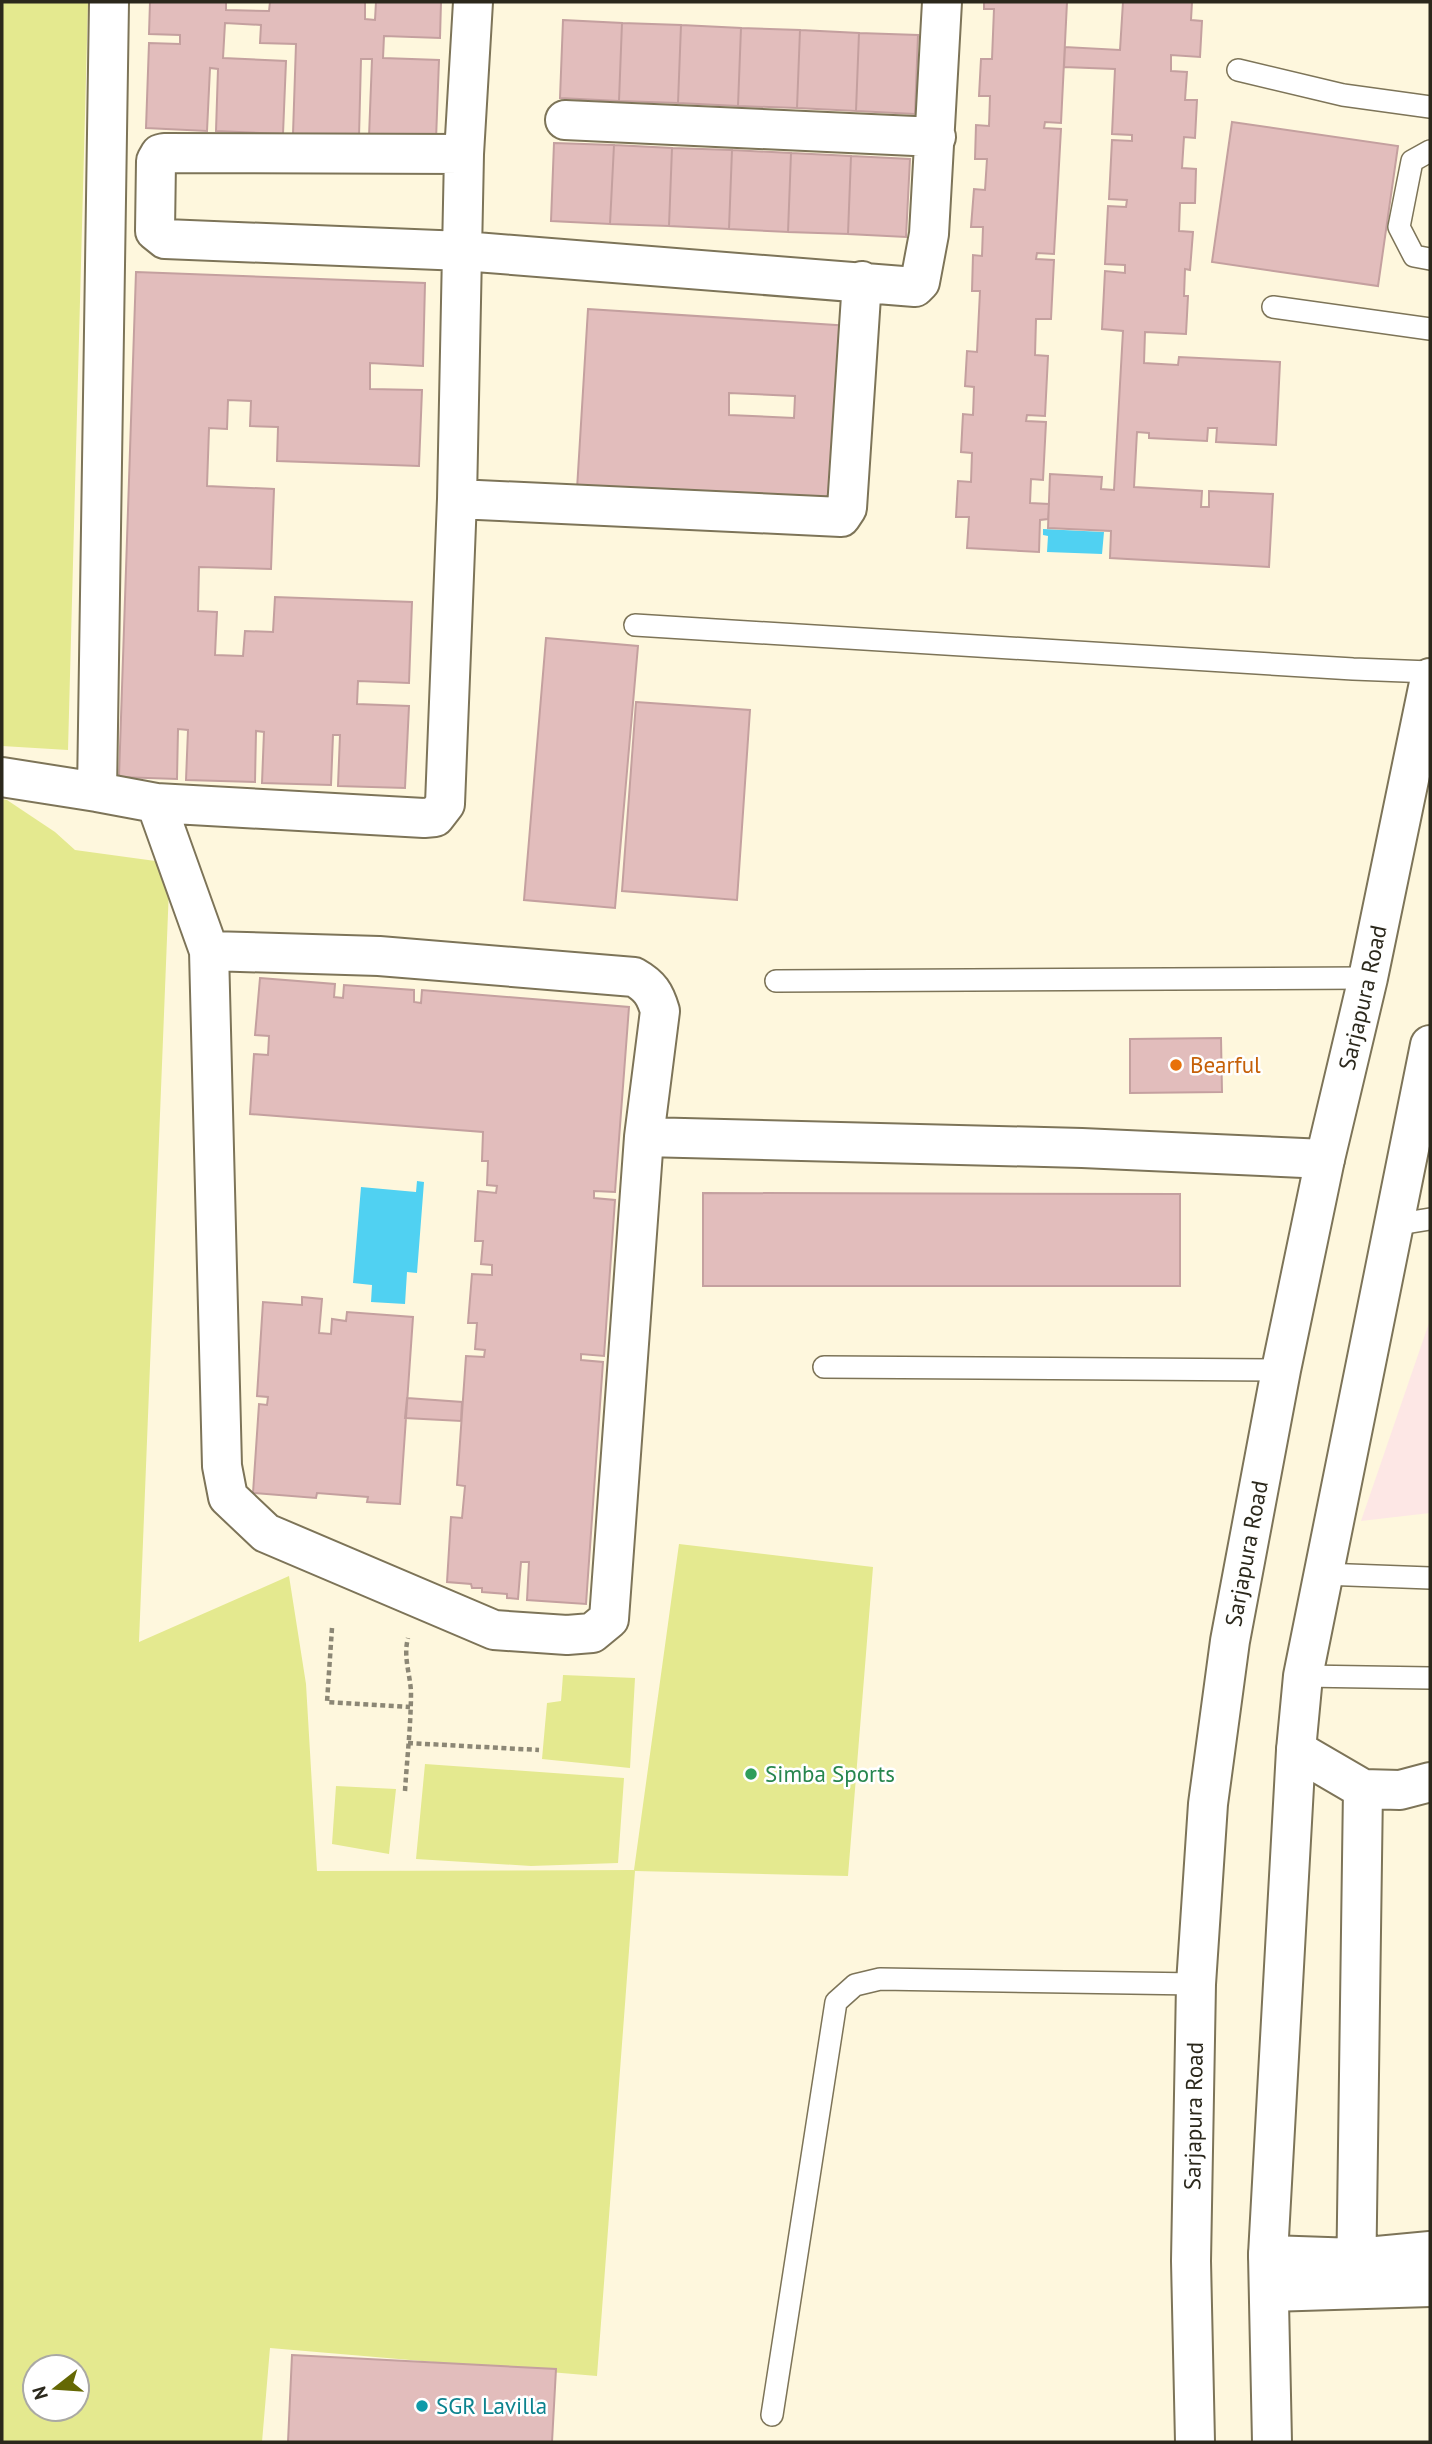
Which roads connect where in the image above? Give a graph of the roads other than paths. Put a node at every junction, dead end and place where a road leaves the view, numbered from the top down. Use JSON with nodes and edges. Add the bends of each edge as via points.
{"nodes":[{"id":1,"x":110,"y":2,"type":"edge"},
{"id":2,"x":473,"y":2,"type":"edge"},
{"id":3,"x":943,"y":2,"type":"edge"},
{"id":4,"x":1238,"y":70,"type":"dead end"},
{"id":5,"x":1430,"y":107,"type":"edge"},
{"id":6,"x":565,"y":120,"type":"dead end"},
{"id":7,"x":936,"y":136,"type":"junction"},
{"id":8,"x":1430,"y":152,"type":"edge"},
{"id":9,"x":464,"y":153,"type":"junction"},
{"id":10,"x":463,"y":251,"type":"junction"},
{"id":11,"x":1430,"y":259,"type":"edge"},
{"id":12,"x":862,"y":281,"type":"junction"},
{"id":13,"x":1273,"y":307,"type":"dead end"},
{"id":14,"x":1430,"y":329,"type":"edge"},
{"id":15,"x":457,"y":499,"type":"junction"},
{"id":16,"x":635,"y":625,"type":"dead end"},
{"id":17,"x":1430,"y":672,"type":"edge"},
{"id":18,"x":1430,"y":678,"type":"edge"},
{"id":19,"x":2,"y":777,"type":"edge"},
{"id":20,"x":97,"y":792,"type":"junction"},
{"id":21,"x":156,"y":803,"type":"junction"},
{"id":22,"x":209,"y":951,"type":"junction"},
{"id":23,"x":1368,"y":978,"type":"junction"},
{"id":24,"x":776,"y":982,"type":"dead end"},
{"id":25,"x":1430,"y":1045,"type":"edge"},
{"id":26,"x":644,"y":1137,"type":"junction"},
{"id":27,"x":1325,"y":1159,"type":"junction"},
{"id":28,"x":1430,"y":1219,"type":"edge"},
{"id":29,"x":1393,"y":1225,"type":"junction"},
{"id":30,"x":824,"y":1367,"type":"dead end"},
{"id":31,"x":1281,"y":1370,"type":"junction"},
{"id":32,"x":1322,"y":1574,"type":"junction"},
{"id":33,"x":1430,"y":1578,"type":"edge"},
{"id":34,"x":1303,"y":1676,"type":"junction"},
{"id":35,"x":1430,"y":1678,"type":"edge"},
{"id":36,"x":1296,"y":1751,"type":"junction"},
{"id":37,"x":1430,"y":1782,"type":"edge"},
{"id":38,"x":1363,"y":1789,"type":"junction"},
{"id":39,"x":1196,"y":1984,"type":"junction"},
{"id":40,"x":1430,"y":2251,"type":"edge"},
{"id":41,"x":1269,"y":2273,"type":"junction"},
{"id":42,"x":1356,"y":2273,"type":"junction"},
{"id":43,"x":1430,"y":2287,"type":"edge"},
{"id":44,"x":772,"y":2415,"type":"dead end"},
{"id":45,"x":1195,"y":2442,"type":"edge"},
{"id":46,"x":1272,"y":2442,"type":"edge"}],
"edges":[{"from":1,"to":20,"type":"street"},
{"from":2,"to":9,"type":"street"},
{"from":3,"to":7,"type":"street"},
{"from":4,"to":5,"type":"lane","via":[[1343,95]]},
{"from":6,"to":7,"type":"street"},
{"from":7,"to":12,"type":"street","via":[[929,234],[920,282],[915,287]]},
{"from":8,"to":11,"type":"lane","via":[[1412,161],[1399,227],[1414,256]]},
{"from":9,"to":10,"type":"street"},
{"from":9,"to":10,"type":"street","via":[[160,154],[156,160],[155,231],[165,239]]},
{"from":10,"to":12,"type":"street"},
{"from":10,"to":15,"type":"street"},
{"from":12,"to":15,"type":"street","via":[[847,508],[841,517]]},
{"from":13,"to":14,"type":"lane"},
{"from":15,"to":21,"type":"street","via":[[445,804],[441,813],[424,818]]},
{"from":16,"to":17,"type":"lane"},
{"from":18,"to":23,"type":"street","name":"Sarjapura Road"},
{"from":19,"to":20,"type":"street"},
{"from":20,"to":21,"type":"street"},
{"from":21,"to":22,"type":"street"},
{"from":22,"to":26,"type":"street","via":[[379,956],[634,977],[655,994],[660,1011]]},
{"from":22,"to":26,"type":"street","via":[[222,1466],[228,1497],[266,1533],[494,1630],[592,1633],[609,1619]]},
{"from":23,"to":24,"type":"lane"},
{"from":23,"to":27,"type":"street","name":"Sarjapura Road"},
{"from":25,"to":29,"type":"street"},
{"from":26,"to":27,"type":"street","via":[[1082,1147]]},
{"from":27,"to":31,"type":"street","name":"Sarjapura Road"},
{"from":28,"to":29,"type":"lane"},
{"from":29,"to":32,"type":"street"},
{"from":30,"to":31,"type":"lane"},
{"from":31,"to":39,"type":"street","name":"Sarjapura Road","via":[[1228,1654],[1208,1804]]},
{"from":32,"to":33,"type":"lane"},
{"from":32,"to":34,"type":"street"},
{"from":34,"to":35,"type":"lane"},
{"from":34,"to":36,"type":"street"},
{"from":36,"to":38,"type":"street"},
{"from":36,"to":41,"type":"street"},
{"from":37,"to":38,"type":"street","via":[[1400,1790]]},
{"from":38,"to":42,"type":"street"},
{"from":39,"to":44,"type":"lane","via":[[880,1979],[855,1985],[836,2002]]},
{"from":39,"to":45,"type":"street","name":"Sarjapura Road","via":[[1191,2261]]},
{"from":40,"to":42,"type":"street"},
{"from":41,"to":42,"type":"street"},
{"from":41,"to":46,"type":"street"},
{"from":42,"to":43,"type":"street"}]}
